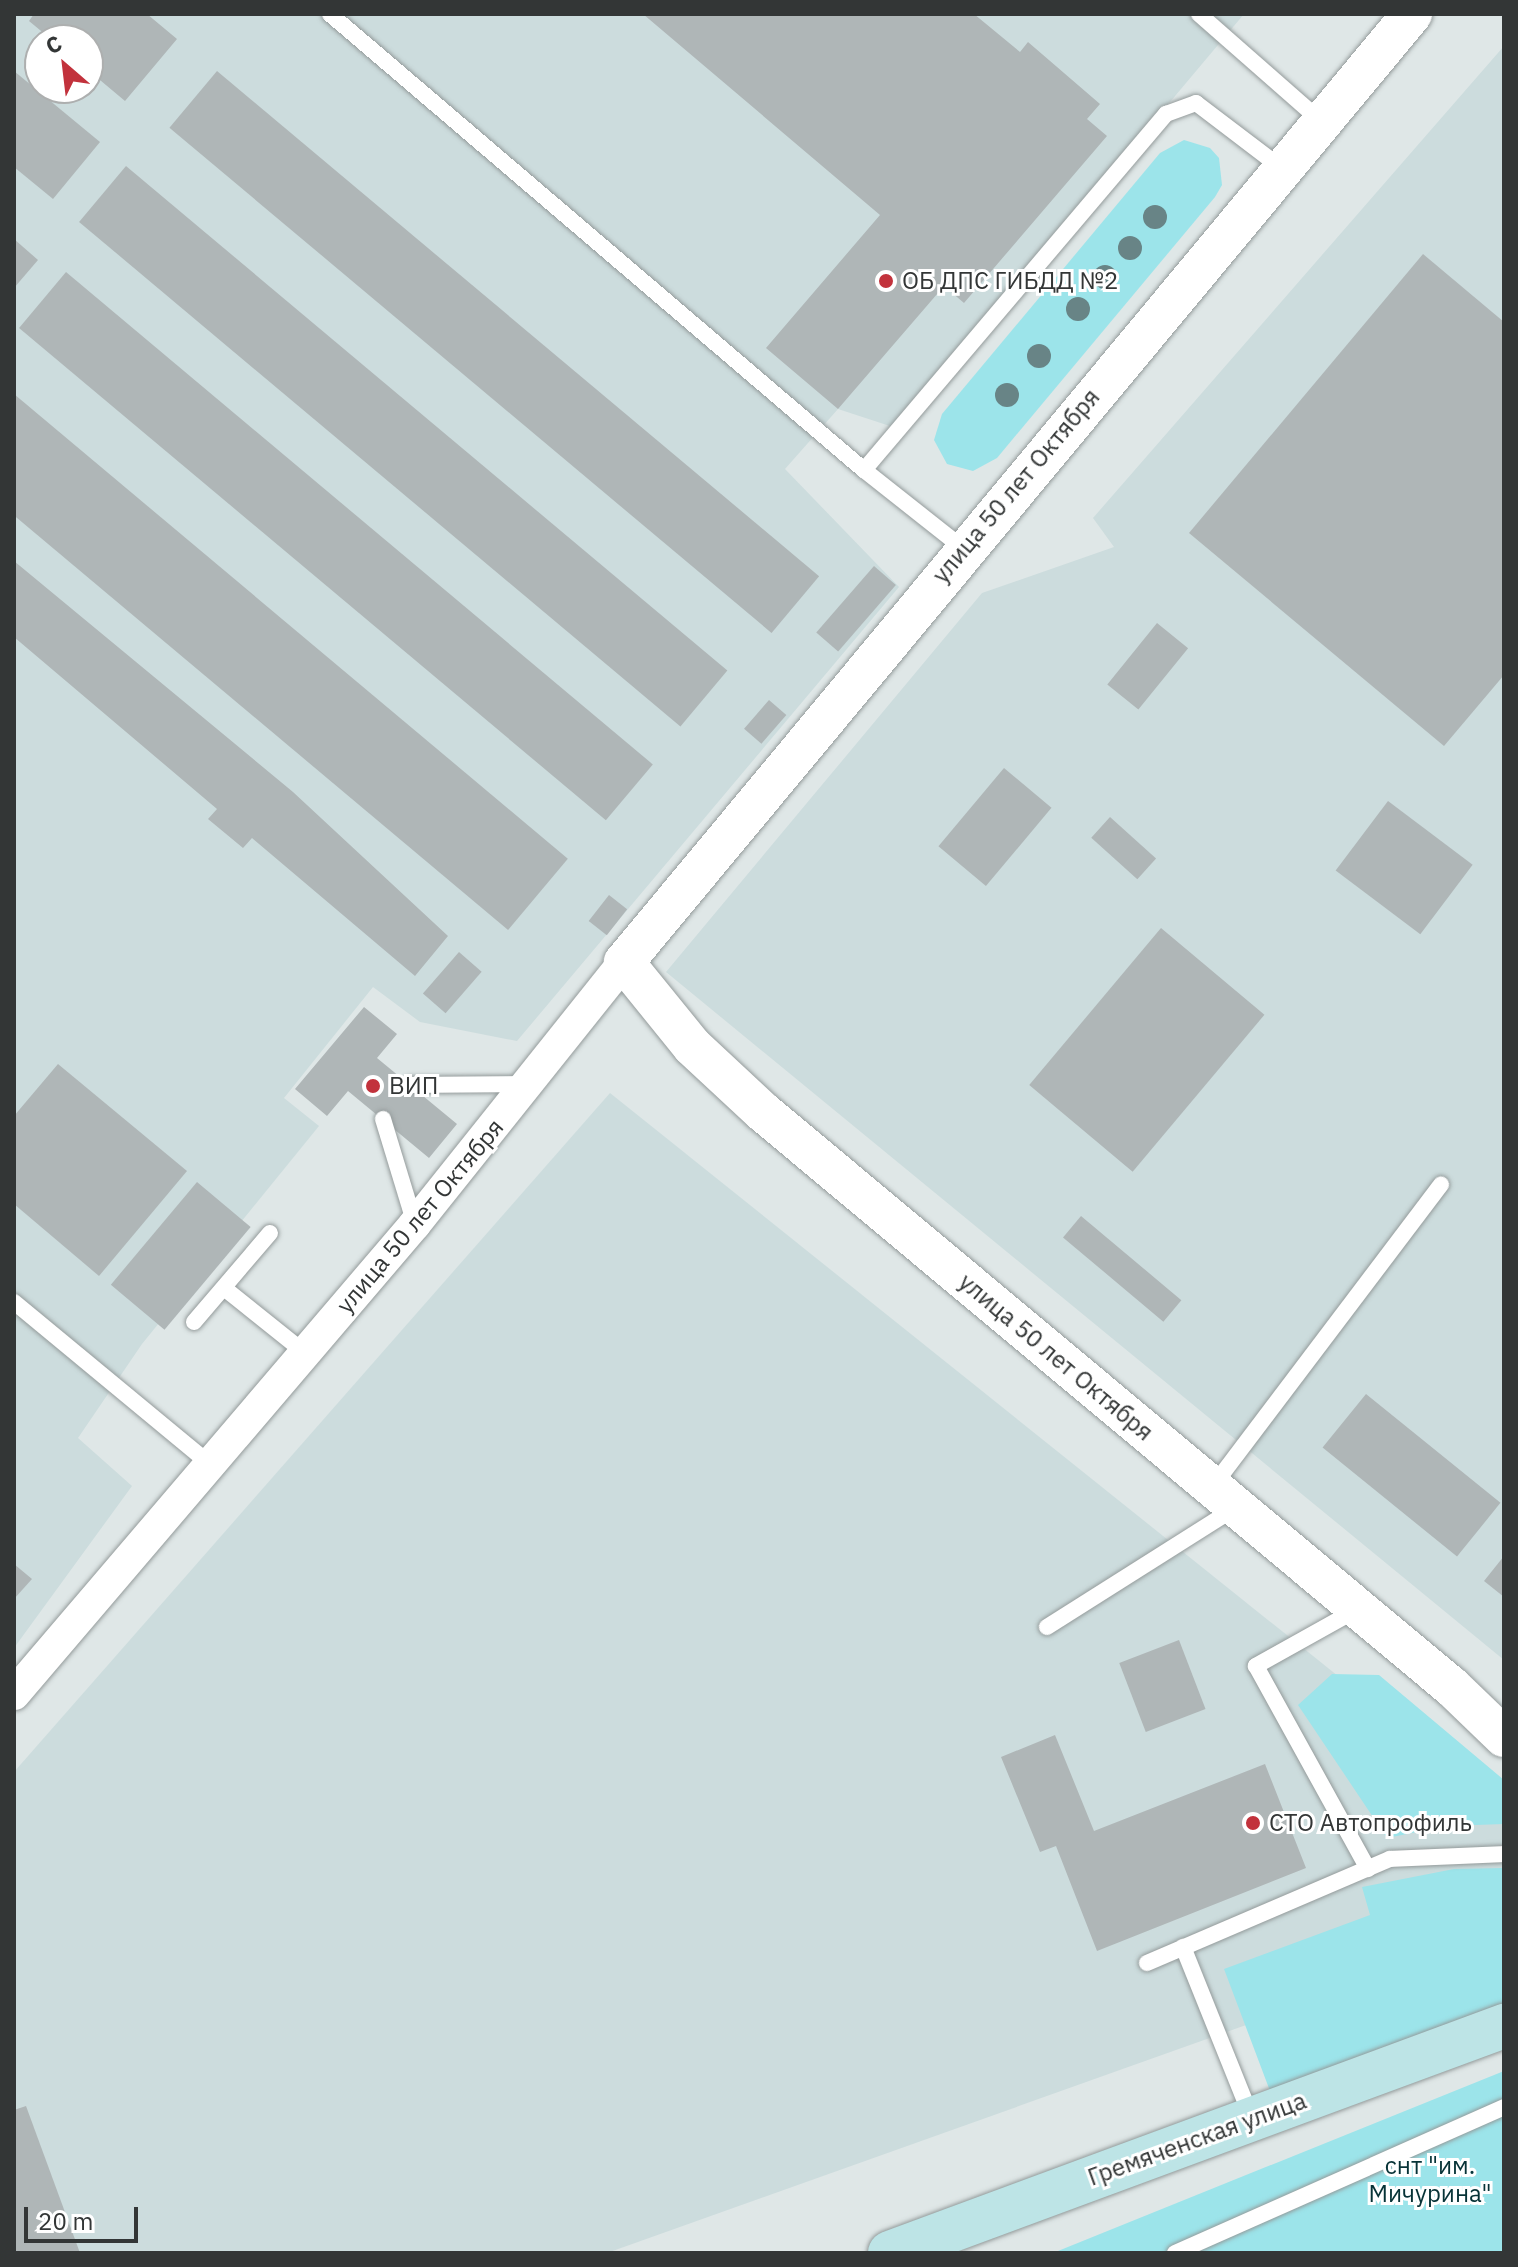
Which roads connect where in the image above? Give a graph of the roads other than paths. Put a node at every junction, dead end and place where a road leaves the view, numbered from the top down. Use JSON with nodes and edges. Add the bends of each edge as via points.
{"nodes":[{"id":1,"x":330,"y":14,"type":"edge"},
{"id":2,"x":1199,"y":14,"type":"edge"},
{"id":3,"x":1412,"y":14,"type":"edge"},
{"id":4,"x":1322,"y":122,"type":"junction"},
{"id":5,"x":1280,"y":167,"type":"junction"},
{"id":6,"x":864,"y":470,"type":"junction"},
{"id":7,"x":964,"y":549,"type":"junction"},
{"id":8,"x":624,"y":962,"type":"junction"},
{"id":9,"x":527,"y":1084,"type":"junction"},
{"id":10,"x":410,"y":1085,"type":"dead end"},
{"id":11,"x":383,"y":1119,"type":"dead end"},
{"id":12,"x":1441,"y":1184,"type":"dead end"},
{"id":13,"x":415,"y":1224,"type":"junction"},
{"id":14,"x":270,"y":1233,"type":"dead end"},
{"id":15,"x":224,"y":1288,"type":"junction"},
{"id":16,"x":14,"y":1302,"type":"edge"},
{"id":17,"x":194,"y":1322,"type":"dead end"},
{"id":18,"x":305,"y":1353,"type":"junction"},
{"id":19,"x":210,"y":1464,"type":"junction"},
{"id":20,"x":1224,"y":1497,"type":"junction"},
{"id":21,"x":1358,"y":1609,"type":"junction"},
{"id":22,"x":1047,"y":1627,"type":"dead end"},
{"id":23,"x":14,"y":1694,"type":"edge"},
{"id":24,"x":1504,"y":1737,"type":"edge"},
{"id":25,"x":1504,"y":1854,"type":"edge"},
{"id":26,"x":1368,"y":1869,"type":"junction"},
{"id":27,"x":1183,"y":1947,"type":"junction"},
{"id":28,"x":1147,"y":1963,"type":"dead end"},
{"id":29,"x":1504,"y":2026,"type":"edge"},
{"id":30,"x":1504,"y":2107,"type":"edge"},
{"id":31,"x":1253,"y":2119,"type":"junction"},
{"id":32,"x":890,"y":2253,"type":"edge"},
{"id":33,"x":1175,"y":2253,"type":"edge"}],
"edges":[{"from":1,"to":6,"type":"lane"},
{"from":2,"to":4,"type":"lane"},
{"from":3,"to":4,"type":"street","name":"улица 50 лет Октября"},
{"from":4,"to":5,"type":"street","name":"улица 50 лет Октября"},
{"from":5,"to":6,"type":"lane","via":[[1196,103],[1166,114]]},
{"from":5,"to":7,"type":"street","name":"улица 50 лет Октября"},
{"from":6,"to":7,"type":"lane"},
{"from":7,"to":8,"type":"street","name":"улица 50 лет Октября"},
{"from":8,"to":9,"type":"street","name":"улица 50 лет Октября"},
{"from":8,"to":20,"type":"street","name":"улица 50 лет Октября","via":[[692,1046],[763,1112]]},
{"from":9,"to":10,"type":"lane"},
{"from":9,"to":13,"type":"street","name":"улица 50 лет Октября"},
{"from":11,"to":13,"type":"lane"},
{"from":12,"to":20,"type":"lane"},
{"from":13,"to":18,"type":"street","name":"улица 50 лет Октября"},
{"from":14,"to":15,"type":"lane"},
{"from":15,"to":17,"type":"lane"},
{"from":15,"to":18,"type":"lane"},
{"from":16,"to":19,"type":"lane"},
{"from":18,"to":19,"type":"street","name":"улица 50 лет Октября"},
{"from":19,"to":23,"type":"street","name":"улица 50 лет Октября"},
{"from":20,"to":21,"type":"street","name":"улица 50 лет Октября"},
{"from":20,"to":22,"type":"lane"},
{"from":21,"to":24,"type":"street","name":"улица 50 лет Октября"},
{"from":21,"to":26,"type":"lane","via":[[1256,1666]]},
{"from":25,"to":26,"type":"lane","via":[[1390,1859]]},
{"from":26,"to":27,"type":"lane"},
{"from":27,"to":28,"type":"lane"},
{"from":27,"to":31,"type":"lane"},
{"from":29,"to":31,"type":"main road","name":"Гремяченская улица"},
{"from":30,"to":33,"type":"lane"},
{"from":31,"to":32,"type":"main road","name":"Гремяченская улица"}]}
